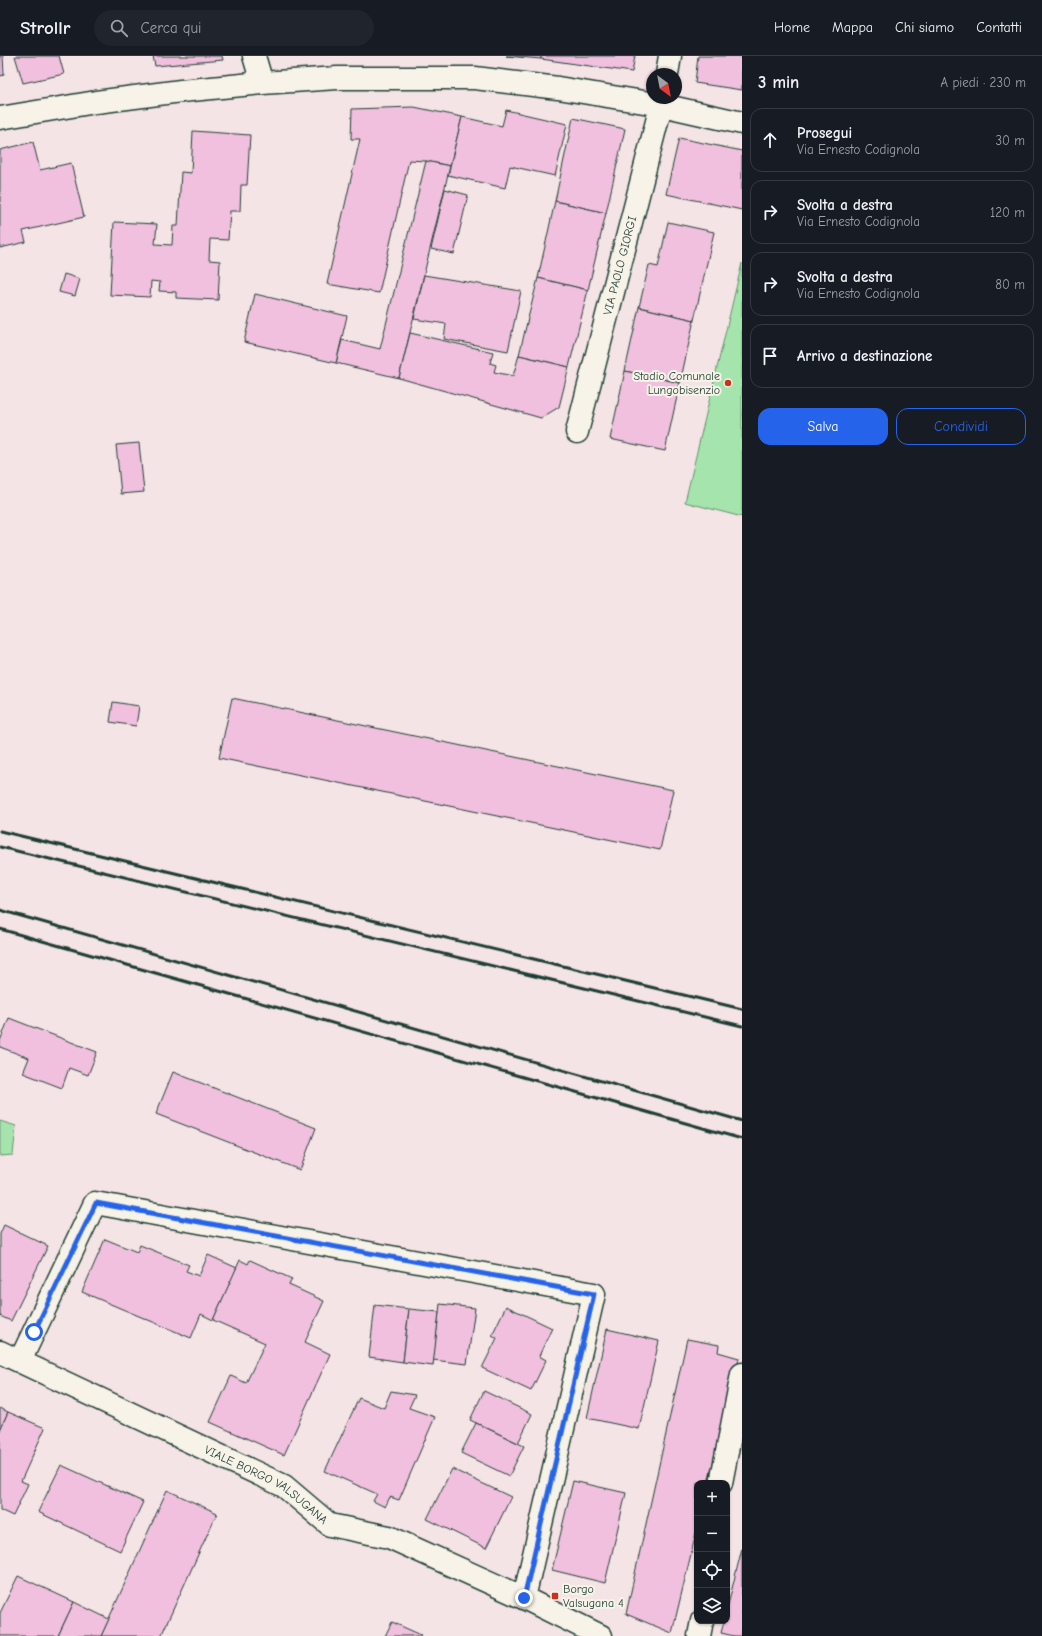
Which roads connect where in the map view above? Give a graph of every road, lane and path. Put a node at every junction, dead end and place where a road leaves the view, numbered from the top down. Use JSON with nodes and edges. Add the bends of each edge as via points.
{"nodes":[{"id":1,"x":254,"y":56,"type":"edge"},
{"id":2,"x":670,"y":56,"type":"edge"},
{"id":3,"x":668,"y":68,"type":"edge"},
{"id":4,"x":262,"y":83,"type":"junction"},
{"id":5,"x":646,"y":99,"type":"edge"},
{"id":6,"x":662,"y":104,"type":"edge"},
{"id":7,"x":674,"y":104,"type":"edge"},
{"id":8,"x":0,"y":118,"type":"edge"},
{"id":9,"x":742,"y":123,"type":"edge"},
{"id":10,"x":577,"y":432,"type":"dead end"},
{"id":11,"x":0,"y":1352,"type":"edge"},
{"id":12,"x":20,"y":1361,"type":"junction"},
{"id":13,"x":742,"y":1374,"type":"edge"},
{"id":14,"x":722,"y":1480,"type":"edge"},
{"id":15,"x":524,"y":1598,"type":"junction"},
{"id":16,"x":701,"y":1624,"type":"edge"},
{"id":17,"x":601,"y":1636,"type":"edge"},
{"id":18,"x":699,"y":1636,"type":"edge"}],
"edges":[{"from":1,"to":4,"type":"street"},
{"from":2,"to":3,"type":"street"},
{"from":4,"to":5,"type":"street","via":[[337,78],[475,78]]},
{"from":4,"to":8,"type":"street","via":[[96,102]]},
{"from":6,"to":10,"type":"street","name":"VIA PAOLO GIORGI"},
{"from":7,"to":9,"type":"street"},
{"from":11,"to":12,"type":"street","name":"VIALE BORGO VALSUGANA"},
{"from":12,"to":15,"type":"street","name":"VIALE BORGO VALSUGANA","via":[[284,1486],[330,1525],[389,1537]]},
{"from":12,"to":15,"type":"street","via":[[96,1203],[594,1294]]},
{"from":13,"to":14,"type":"street"},
{"from":15,"to":17,"type":"street","name":"VIALE BORGO VALSUGANA"},
{"from":16,"to":18,"type":"street"}]}
